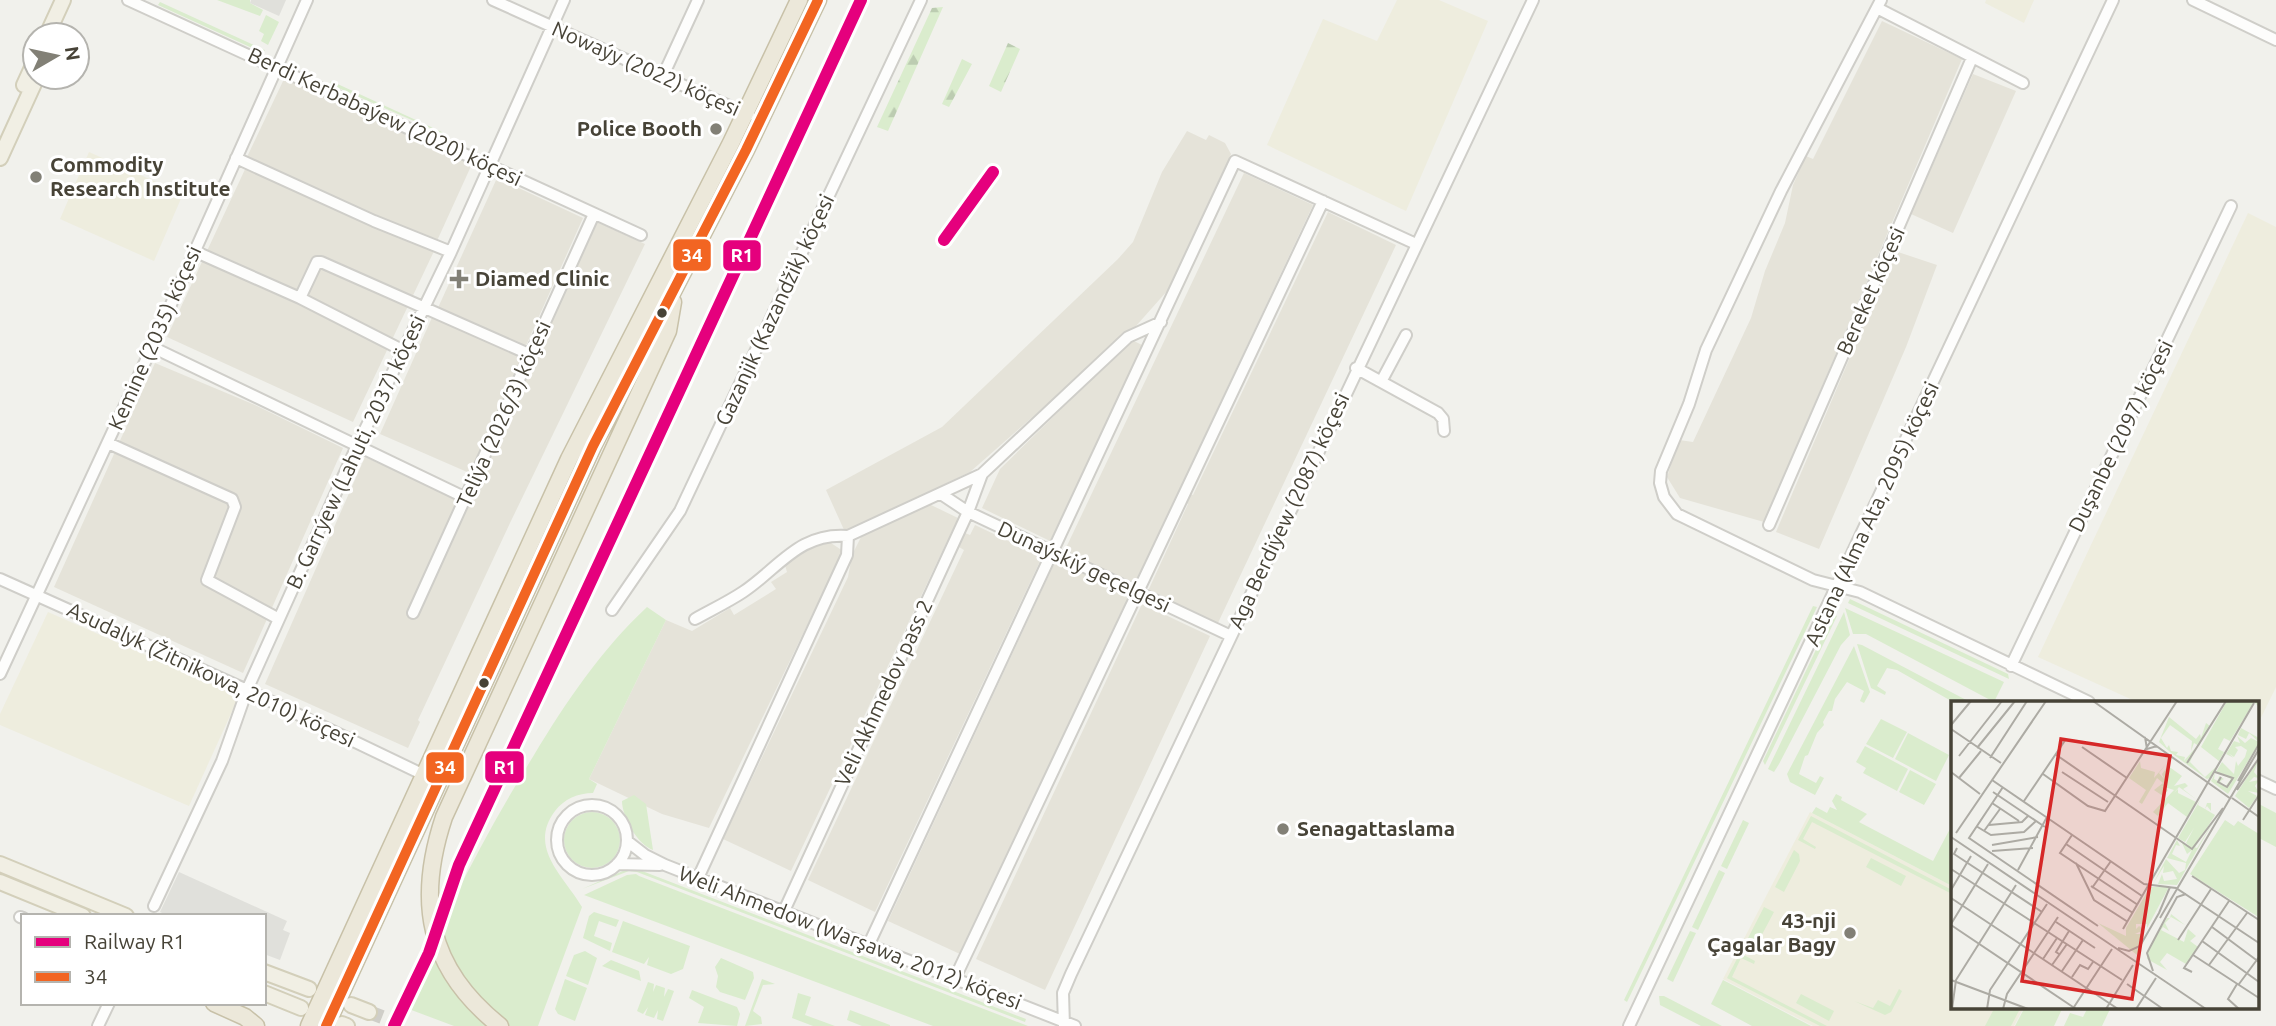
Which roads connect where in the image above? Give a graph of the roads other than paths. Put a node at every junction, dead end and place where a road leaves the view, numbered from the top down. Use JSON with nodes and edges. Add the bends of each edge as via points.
{"nodes":[{"id":1,"x":64,"y":0,"type":"edge"},
{"id":2,"x":73,"y":0,"type":"edge"},
{"id":3,"x":128,"y":0,"type":"edge"},
{"id":4,"x":307,"y":0,"type":"edge"},
{"id":5,"x":493,"y":0,"type":"edge"},
{"id":6,"x":564,"y":0,"type":"edge"},
{"id":7,"x":698,"y":0,"type":"edge"},
{"id":8,"x":799,"y":0,"type":"edge"},
{"id":9,"x":817,"y":0,"type":"edge"},
{"id":10,"x":921,"y":0,"type":"edge"},
{"id":11,"x":1533,"y":0,"type":"edge"},
{"id":12,"x":2113,"y":0,"type":"edge"},
{"id":13,"x":2193,"y":0,"type":"edge"},
{"id":14,"x":1879,"y":4,"type":"edge"},
{"id":15,"x":54,"y":21,"type":"edge"},
{"id":16,"x":63,"y":21,"type":"edge"},
{"id":17,"x":552,"y":27,"type":"junction"},
{"id":18,"x":2276,"y":40,"type":"edge"},
{"id":19,"x":1972,"y":58,"type":"junction"},
{"id":20,"x":276,"y":67,"type":"junction"},
{"id":21,"x":662,"y":78,"type":"junction"},
{"id":22,"x":2023,"y":83,"type":"dead end"},
{"id":23,"x":21,"y":91,"type":"edge"},
{"id":24,"x":31,"y":91,"type":"edge"},
{"id":25,"x":753,"y":116,"type":"junction"},
{"id":26,"x":0,"y":135,"type":"edge"},
{"id":27,"x":0,"y":158,"type":"edge"},
{"id":28,"x":236,"y":158,"type":"junction"},
{"id":29,"x":489,"y":165,"type":"junction"},
{"id":30,"x":1323,"y":201,"type":"junction"},
{"id":31,"x":2231,"y":206,"type":"dead end"},
{"id":32,"x":594,"y":214,"type":"junction"},
{"id":33,"x":641,"y":235,"type":"dead end"},
{"id":34,"x":1416,"y":244,"type":"junction"},
{"id":35,"x":194,"y":251,"type":"junction"},
{"id":36,"x":451,"y":252,"type":"junction"},
{"id":37,"x":677,"y":283,"type":"junction"},
{"id":38,"x":300,"y":298,"type":"junction"},
{"id":39,"x":424,"y":307,"type":"junction"},
{"id":40,"x":1161,"y":322,"type":"junction"},
{"id":41,"x":1406,"y":335,"type":"dead end"},
{"id":42,"x":152,"y":347,"type":"junction"},
{"id":43,"x":404,"y":351,"type":"junction"},
{"id":44,"x":531,"y":355,"type":"junction"},
{"id":45,"x":1356,"y":369,"type":"junction"},
{"id":46,"x":1382,"y":380,"type":"junction"},
{"id":47,"x":1444,"y":431,"type":"dead end"},
{"id":48,"x":108,"y":443,"type":"junction"},
{"id":49,"x":357,"y":446,"type":"junction"},
{"id":50,"x":982,"y":474,"type":"junction"},
{"id":51,"x":941,"y":494,"type":"junction"},
{"id":52,"x":466,"y":498,"type":"junction"},
{"id":53,"x":968,"y":512,"type":"junction"},
{"id":54,"x":1769,"y":525,"type":"dead end"},
{"id":55,"x":848,"y":536,"type":"junction"},
{"id":56,"x":1053,"y":552,"type":"junction"},
{"id":57,"x":0,"y":579,"type":"edge"},
{"id":58,"x":1838,"y":587,"type":"junction"},
{"id":59,"x":1137,"y":592,"type":"junction"},
{"id":60,"x":37,"y":595,"type":"junction"},
{"id":61,"x":612,"y":610,"type":"dead end"},
{"id":62,"x":413,"y":613,"type":"dead end"},
{"id":63,"x":279,"y":619,"type":"junction"},
{"id":64,"x":695,"y":619,"type":"dead end"},
{"id":65,"x":1231,"y":636,"type":"junction"},
{"id":66,"x":2011,"y":666,"type":"junction"},
{"id":67,"x":0,"y":674,"type":"edge"},
{"id":68,"x":247,"y":690,"type":"junction"},
{"id":69,"x":2087,"y":701,"type":"edge"},
{"id":70,"x":422,"y":774,"type":"junction"},
{"id":71,"x":2258,"y":780,"type":"edge"},
{"id":72,"x":2276,"y":789,"type":"edge"},
{"id":73,"x":627,"y":841,"type":"junction"},
{"id":74,"x":0,"y":864,"type":"edge"},
{"id":75,"x":617,"y":864,"type":"junction"},
{"id":76,"x":665,"y":865,"type":"junction"},
{"id":77,"x":698,"y":878,"type":"junction"},
{"id":78,"x":0,"y":882,"type":"edge"},
{"id":79,"x":154,"y":906,"type":"dead end"},
{"id":80,"x":784,"y":911,"type":"junction"},
{"id":81,"x":78,"y":914,"type":"edge"},
{"id":82,"x":121,"y":914,"type":"edge"},
{"id":83,"x":869,"y":944,"type":"junction"},
{"id":84,"x":266,"y":973,"type":"edge"},
{"id":85,"x":955,"y":978,"type":"junction"},
{"id":86,"x":309,"y":989,"type":"dead end"},
{"id":87,"x":266,"y":994,"type":"edge"},
{"id":88,"x":108,"y":1005,"type":"edge"},
{"id":89,"x":218,"y":1005,"type":"edge"},
{"id":90,"x":351,"y":1005,"type":"dead end"},
{"id":91,"x":301,"y":1008,"type":"dead end"},
{"id":92,"x":369,"y":1012,"type":"tunnel mouth"},
{"id":93,"x":338,"y":1025,"type":"edge"},
{"id":94,"x":1067,"y":1025,"type":"edge"},
{"id":95,"x":98,"y":1026,"type":"edge"},
{"id":96,"x":256,"y":1026,"type":"edge"},
{"id":97,"x":309,"y":1026,"type":"edge"},
{"id":98,"x":500,"y":1026,"type":"edge"},
{"id":99,"x":1629,"y":1026,"type":"edge"}],
"edges":[{"from":1,"to":15,"type":"main road"},
{"from":2,"to":16,"type":"main road"},
{"from":3,"to":20,"type":"street","name":"Berdi Kerbabaýew (2020) köçesi"},
{"from":4,"to":20,"type":"street","name":"Kemine (2035) köçesi"},
{"from":5,"to":17,"type":"street","name":"Nowaýy (2022) köçesi"},
{"from":6,"to":17,"type":"street","name":"B. Garrýew (Lahuti, 2037) köçesi"},
{"from":7,"to":21,"type":"street"},
{"from":8,"to":25,"type":"highway"},
{"from":9,"to":25,"type":"highway"},
{"from":10,"to":61,"type":"street","name":"Gazanjik (Kazandžik) köçesi","via":[[680,511]]},
{"from":11,"to":34,"type":"street","name":"Aga Berdiýew (2087) köçesi"},
{"from":12,"to":58,"type":"street","name":"Astana (Alma Ata, 2095) köçesi"},
{"from":13,"to":18,"type":"street"},
{"from":14,"to":19,"type":"street"},
{"from":14,"to":58,"type":"street","via":[[1781,191],[1706,350],[1660,483],[1677,514],[1813,580]]},
{"from":17,"to":21,"type":"street","name":"Nowaýy (2022) köçesi"},
{"from":17,"to":29,"type":"street","name":"B. Garrýew (Lahuti, 2037) köçesi"},
{"from":19,"to":22,"type":"street"},
{"from":19,"to":54,"type":"street","name":"Bereket köçesi"},
{"from":20,"to":28,"type":"street","name":"Kemine (2035) köçesi"},
{"from":20,"to":29,"type":"street","name":"Berdi Kerbabaýew (2020) köçesi"},
{"from":21,"to":25,"type":"street","name":"Nowaýy (2022) köçesi"},
{"from":23,"to":26,"type":"main road"},
{"from":24,"to":27,"type":"main road"},
{"from":25,"to":37,"type":"highway"},
{"from":25,"to":70,"type":"highway","via":[[569,459]]},
{"from":28,"to":35,"type":"street","name":"Kemine (2035) köçesi"},
{"from":28,"to":36,"type":"street"},
{"from":29,"to":32,"type":"street","name":"Berdi Kerbabaýew (2020) köçesi"},
{"from":29,"to":36,"type":"street","name":"B. Garrýew (Lahuti, 2037) köçesi"},
{"from":30,"to":34,"type":"street"},
{"from":30,"to":40,"type":"street","via":[[1235,161]]},
{"from":30,"to":59,"type":"street"},
{"from":31,"to":66,"type":"street","name":"Duşanbe (2097) köçesi"},
{"from":32,"to":33,"type":"street","name":"Berdi Kerbabaýew (2020) köçesi"},
{"from":32,"to":44,"type":"street","name":"Teliýa (2026/3) köçesi"},
{"from":34,"to":45,"type":"street","name":"Aga Berdiýew (2087) köçesi"},
{"from":35,"to":38,"type":"street"},
{"from":35,"to":42,"type":"street","name":"Kemine (2035) köçesi"},
{"from":36,"to":39,"type":"street","name":"B. Garrýew (Lahuti, 2037) köçesi"},
{"from":37,"to":93,"type":"highway","via":[[593,446]]},
{"from":37,"to":98,"type":"highway","via":[[667,331],[443,817],[428,876],[434,935],[444,957],[470,998]]},
{"from":38,"to":39,"type":"street","via":[[321,262]]},
{"from":38,"to":43,"type":"street"},
{"from":39,"to":43,"type":"street","name":"B. Garrýew (Lahuti, 2037) köçesi"},
{"from":39,"to":44,"type":"street"},
{"from":40,"to":50,"type":"street","via":[[1128,337]]},
{"from":40,"to":56,"type":"street"},
{"from":41,"to":46,"type":"street"},
{"from":42,"to":48,"type":"street","name":"Kemine (2035) köçesi"},
{"from":42,"to":49,"type":"street"},
{"from":43,"to":49,"type":"street","name":"B. Garrýew (Lahuti, 2037) köçesi"},
{"from":44,"to":52,"type":"street","name":"Teliýa (2026/3) köçesi"},
{"from":45,"to":46,"type":"street"},
{"from":45,"to":65,"type":"street","name":"Aga Berdiýew (2087) köçesi"},
{"from":46,"to":47,"type":"street","via":[[1438,413]]},
{"from":48,"to":60,"type":"street","name":"Kemine (2035) köçesi"},
{"from":48,"to":63,"type":"street","via":[[232,499],[235,507],[207,580]]},
{"from":49,"to":52,"type":"street"},
{"from":49,"to":63,"type":"street","name":"B. Garrýew (Lahuti, 2037) köçesi"},
{"from":50,"to":51,"type":"street"},
{"from":50,"to":53,"type":"street","name":"Veli Akhmedov pass 2"},
{"from":51,"to":53,"type":"street","name":"Dunaýskiý geçelgesi"},
{"from":51,"to":55,"type":"street"},
{"from":52,"to":62,"type":"street","name":"Teliýa (2026/3) köçesi"},
{"from":53,"to":56,"type":"street","name":"Dunaýskiý geçelgesi"},
{"from":53,"to":80,"type":"street","name":"Veli Akhmedov pass 2"},
{"from":55,"to":64,"type":"street","via":[[824,536],[803,545],[743,592]]},
{"from":55,"to":77,"type":"street","via":[[847,555]]},
{"from":56,"to":59,"type":"street","name":"Dunaýskiý geçelgesi"},
{"from":56,"to":83,"type":"street"},
{"from":57,"to":60,"type":"street","name":"Asudalyk (Žitnikowa, 2010) köçesi"},
{"from":58,"to":66,"type":"street","via":[[1860,592]]},
{"from":58,"to":99,"type":"street","name":"Astana (Alma Ata, 2095) köçesi"},
{"from":59,"to":65,"type":"street","name":"Dunaýskiý geçelgesi"},
{"from":59,"to":85,"type":"street"},
{"from":60,"to":67,"type":"street","name":"Kemine (2035) köçesi"},
{"from":60,"to":68,"type":"street","name":"Asudalyk (Žitnikowa, 2010) köçesi"},
{"from":63,"to":68,"type":"street","name":"B. Garrýew (Lahuti, 2037) köçesi"},
{"from":65,"to":94,"type":"street","name":"Aga Berdiýew (2087) köçesi","via":[[1071,974],[1063,993]]},
{"from":66,"to":69,"type":"street"},
{"from":68,"to":70,"type":"street","name":"Asudalyk (Žitnikowa, 2010) köçesi"},
{"from":68,"to":79,"type":"street","name":"B. Garrýew (Lahuti, 2037) köçesi","via":[[222,761]]},
{"from":70,"to":97,"type":"highway"},
{"from":71,"to":72,"type":"street"},
{"from":73,"to":75,"type":"street"},
{"from":73,"to":75,"type":"street","name":"Weli Ahmedow (Warşawa, 2012) köçesi","via":[[619,817],[603,806],[578,808],[561,826],[560,851],[576,870],[595,874]]},
{"from":73,"to":76,"type":"street","name":"Weli Ahmedow (Warşawa, 2012) köçesi"},
{"from":74,"to":82,"type":"main road"},
{"from":75,"to":76,"type":"street","name":"Weli Ahmedow (Warşawa, 2012) köçesi"},
{"from":76,"to":77,"type":"street","name":"Weli Ahmedow (Warşawa, 2012) köçesi"},
{"from":77,"to":80,"type":"street","name":"Weli Ahmedow (Warşawa, 2012) köçesi"},
{"from":78,"to":81,"type":"main road"},
{"from":80,"to":83,"type":"street","name":"Weli Ahmedow (Warşawa, 2012) köçesi"},
{"from":83,"to":85,"type":"street","name":"Weli Ahmedow (Warşawa, 2012) köçesi"},
{"from":84,"to":86,"type":"main road"},
{"from":85,"to":94,"type":"street","name":"Weli Ahmedow (Warşawa, 2012) köçesi"},
{"from":87,"to":91,"type":"main road"},
{"from":88,"to":95,"type":"street"},
{"from":89,"to":96,"type":"highway"},
{"from":90,"to":92,"type":"main road"}]}
